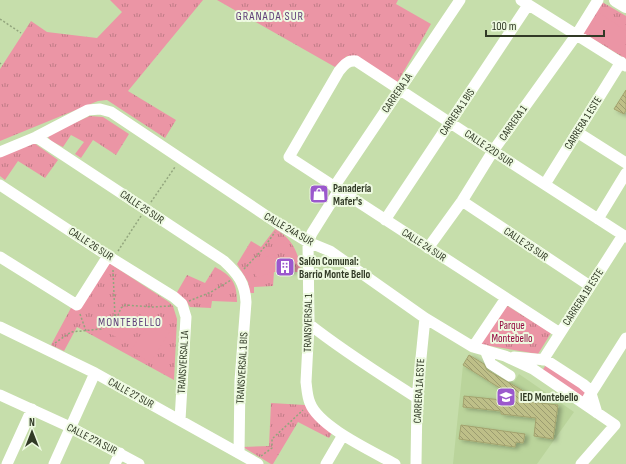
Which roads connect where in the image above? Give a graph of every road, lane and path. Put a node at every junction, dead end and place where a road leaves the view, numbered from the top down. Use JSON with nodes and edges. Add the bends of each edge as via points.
{"nodes":[{"id":1,"x":460,"y":0,"type":"edge"},
{"id":2,"x":598,"y":0,"type":"edge"},
{"id":3,"x":616,"y":0,"type":"edge"},
{"id":4,"x":525,"y":2,"type":"edge"},
{"id":5,"x":626,"y":6,"type":"edge"},
{"id":6,"x":0,"y":19,"type":"edge"},
{"id":7,"x":21,"y":33,"type":"dead end"},
{"id":8,"x":576,"y":34,"type":"junction"},
{"id":9,"x":623,"y":64,"type":"edge"},
{"id":10,"x":400,"y":89,"type":"junction"},
{"id":11,"x":450,"y":122,"type":"junction"},
{"id":12,"x":577,"y":132,"type":"junction"},
{"id":13,"x":36,"y":137,"type":"junction"},
{"id":14,"x":493,"y":151,"type":"junction"},
{"id":15,"x":0,"y":152,"type":"edge"},
{"id":16,"x":289,"y":157,"type":"joint"},
{"id":17,"x":626,"y":163,"type":"edge"},
{"id":18,"x":626,"y":173,"type":"edge"},
{"id":19,"x":545,"y":184,"type":"junction"},
{"id":20,"x":1,"y":187,"type":"edge"},
{"id":21,"x":337,"y":188,"type":"junction"},
{"id":22,"x":462,"y":201,"type":"junction"},
{"id":23,"x":598,"y":219,"type":"junction"},
{"id":24,"x":385,"y":220,"type":"junction"},
{"id":25,"x":624,"y":236,"type":"edge"},
{"id":26,"x":308,"y":242,"type":"junction"},
{"id":27,"x":428,"y":248,"type":"junction"},
{"id":28,"x":0,"y":257,"type":"edge"},
{"id":29,"x":110,"y":257,"type":"junction"},
{"id":30,"x":243,"y":283,"type":"joint"},
{"id":31,"x":590,"y":286,"type":"junction"},
{"id":32,"x":506,"y":298,"type":"junction"},
{"id":33,"x":182,"y":304,"type":"joint"},
{"id":34,"x":77,"y":305,"type":"junction"},
{"id":35,"x":425,"y":318,"type":"junction"},
{"id":36,"x":116,"y":320,"type":"dead end"},
{"id":37,"x":309,"y":324,"type":"junction"},
{"id":38,"x":0,"y":327,"type":"edge"},
{"id":39,"x":86,"y":331,"type":"dead end"},
{"id":40,"x":560,"y":333,"type":"junction"},
{"id":41,"x":626,"y":338,"type":"edge"},
{"id":42,"x":473,"y":347,"type":"junction"},
{"id":43,"x":485,"y":350,"type":"junction"},
{"id":44,"x":505,"y":356,"type":"junction"},
{"id":45,"x":543,"y":360,"type":"junction"},
{"id":46,"x":95,"y":373,"type":"junction"},
{"id":47,"x":510,"y":376,"type":"dead end"},
{"id":48,"x":591,"y":393,"type":"junction"},
{"id":49,"x":0,"y":395,"type":"edge"},
{"id":50,"x":417,"y":398,"type":"junction"},
{"id":51,"x":310,"y":404,"type":"junction"},
{"id":52,"x":584,"y":404,"type":"junction"},
{"id":53,"x":32,"y":409,"type":"junction"},
{"id":54,"x":597,"y":413,"type":"junction"},
{"id":55,"x":180,"y":420,"type":"junction"},
{"id":56,"x":70,"y":427,"type":"junction"},
{"id":57,"x":343,"y":435,"type":"junction"},
{"id":58,"x":120,"y":453,"type":"junction"},
{"id":59,"x":239,"y":453,"type":"junction"},
{"id":60,"x":256,"y":463,"type":"edge"},
{"id":61,"x":7,"y":464,"type":"edge"},
{"id":62,"x":54,"y":464,"type":"edge"},
{"id":63,"x":115,"y":464,"type":"edge"},
{"id":64,"x":139,"y":464,"type":"edge"},
{"id":65,"x":326,"y":464,"type":"edge"},
{"id":66,"x":395,"y":464,"type":"edge"},
{"id":67,"x":416,"y":464,"type":"edge"},
{"id":68,"x":582,"y":464,"type":"edge"}],
"edges":[{"from":1,"to":10,"type":"street","name":"CARRERA 1A"},
{"from":2,"to":8,"type":"street","name":"CARRERA 1"},
{"from":3,"to":5,"type":"main road"},
{"from":4,"to":8,"type":"street"},
{"from":4,"to":11,"type":"street","name":"CARRERA 1 BIS"},
{"from":6,"to":7,"type":"path"},
{"from":8,"to":9,"type":"street"},
{"from":8,"to":14,"type":"street","name":"CARRERA 1"},
{"from":9,"to":12,"type":"street","name":"CARRERA 1 ESTE"},
{"from":10,"to":11,"type":"street","name":"CALLE 22D SUR"},
{"from":10,"to":16,"type":"street","name":"CALLE 22D SUR","via":[[356,61],[344,65]]},
{"from":10,"to":21,"type":"street","name":"CARRERA 1A"},
{"from":11,"to":14,"type":"street","name":"CALLE 22D SUR"},
{"from":11,"to":24,"type":"street","name":"CARRERA 1 BIS"},
{"from":12,"to":17,"type":"street"},
{"from":12,"to":19,"type":"street","name":"CARRERA 1 ESTE"},
{"from":13,"to":15,"type":"street"},
{"from":13,"to":26,"type":"street","name":"CALLE 24A SUR","via":[[86,110],[104,109]]},
{"from":13,"to":30,"type":"street","name":"CALLE 25 SUR","via":[[224,261]]},
{"from":14,"to":19,"type":"street","name":"CALLE 22D SUR"},
{"from":14,"to":22,"type":"street","name":"CARRERA 1"},
{"from":16,"to":21,"type":"street","name":"CALLE 24 SUR"},
{"from":18,"to":23,"type":"street"},
{"from":19,"to":23,"type":"street","name":"CALLE 22D SUR"},
{"from":20,"to":29,"type":"street","name":"CALLE 26 SUR"},
{"from":21,"to":24,"type":"street","name":"CALLE 24 SUR"},
{"from":21,"to":26,"type":"street","name":"CARRERA 1A"},
{"from":22,"to":27,"type":"street","name":"CARRERA 1"},
{"from":22,"to":31,"type":"street","name":"CALLE 23 SUR"},
{"from":23,"to":25,"type":"street","name":"CALLE 22D SUR"},
{"from":24,"to":27,"type":"street","name":"CALLE 24 SUR"},
{"from":25,"to":31,"type":"street","name":"CARRERA 1B ESTE"},
{"from":26,"to":35,"type":"street","name":"CALLE 24A SUR","via":[[330,251]]},
{"from":26,"to":37,"type":"street","name":"TRANSVERSAL 1"},
{"from":27,"to":32,"type":"street","name":"CALLE 24 SUR"},
{"from":28,"to":34,"type":"street"},
{"from":29,"to":33,"type":"street","name":"CALLE 26 SUR"},
{"from":29,"to":34,"type":"street"},
{"from":29,"to":36,"type":"path"},
{"from":30,"to":59,"type":"street","name":"TRANSVERSAL 1 BIS","via":[[246,302],[240,381]]},
{"from":31,"to":40,"type":"street","name":"CARRERA 1B ESTE"},
{"from":32,"to":40,"type":"street","name":"CALLE 24 SUR"},
{"from":32,"to":42,"type":"street"},
{"from":33,"to":55,"type":"street","name":"TRANSVERSAL 1A","via":[[186,317]]},
{"from":34,"to":39,"type":"path"},
{"from":35,"to":42,"type":"street","name":"CALLE 24A SUR"},
{"from":35,"to":50,"type":"street","name":"CARRERA 1A ESTE"},
{"from":37,"to":50,"type":"street"},
{"from":37,"to":51,"type":"street","name":"TRANSVERSAL 1","via":[[306,382]]},
{"from":38,"to":46,"type":"street","name":"CALLE 27 SUR"},
{"from":40,"to":45,"type":"street","name":"CARRERA 1B ESTE"},
{"from":41,"to":48,"type":"street"},
{"from":42,"to":43,"type":"street","name":"CALLE 24A SUR"},
{"from":43,"to":44,"type":"street","name":"CALLE 24A SUR"},
{"from":43,"to":47,"type":"street","via":[[491,364]]},
{"from":44,"to":45,"type":"street","name":"CALLE 24A SUR"},
{"from":44,"to":52,"type":"street","name":"CALLE 24A SUR","via":[[533,369]]},
{"from":45,"to":48,"type":"street","name":"CALLE 24A SUR","via":[[584,384]]},
{"from":46,"to":55,"type":"street","name":"CALLE 27 SUR"},
{"from":46,"to":56,"type":"street"},
{"from":48,"to":52,"type":"street"},
{"from":48,"to":54,"type":"street","name":"CALLE 24A SUR"},
{"from":49,"to":53,"type":"street","name":"CALLE 27A SUR"},
{"from":50,"to":67,"type":"street","name":"CARRERA 1A ESTE"},
{"from":51,"to":57,"type":"street","via":[[324,422]]},
{"from":51,"to":60,"type":"path","via":[[272,439],[272,448]]},
{"from":52,"to":54,"type":"street","name":"CALLE 24A SUR"},
{"from":53,"to":56,"type":"street","name":"CALLE 27A SUR"},
{"from":53,"to":61,"type":"street"},
{"from":54,"to":68,"type":"street","name":"CALLE 24A SUR","via":[[615,425]]},
{"from":55,"to":59,"type":"street","name":"CALLE 27 SUR"},
{"from":56,"to":58,"type":"street","name":"CALLE 27A SUR"},
{"from":56,"to":62,"type":"street"},
{"from":57,"to":65,"type":"street"},
{"from":57,"to":66,"type":"street"},
{"from":58,"to":63,"type":"street"},
{"from":58,"to":64,"type":"street","name":"CALLE 27A SUR"},
{"from":59,"to":60,"type":"street","name":"CALLE 27 SUR"}]}
